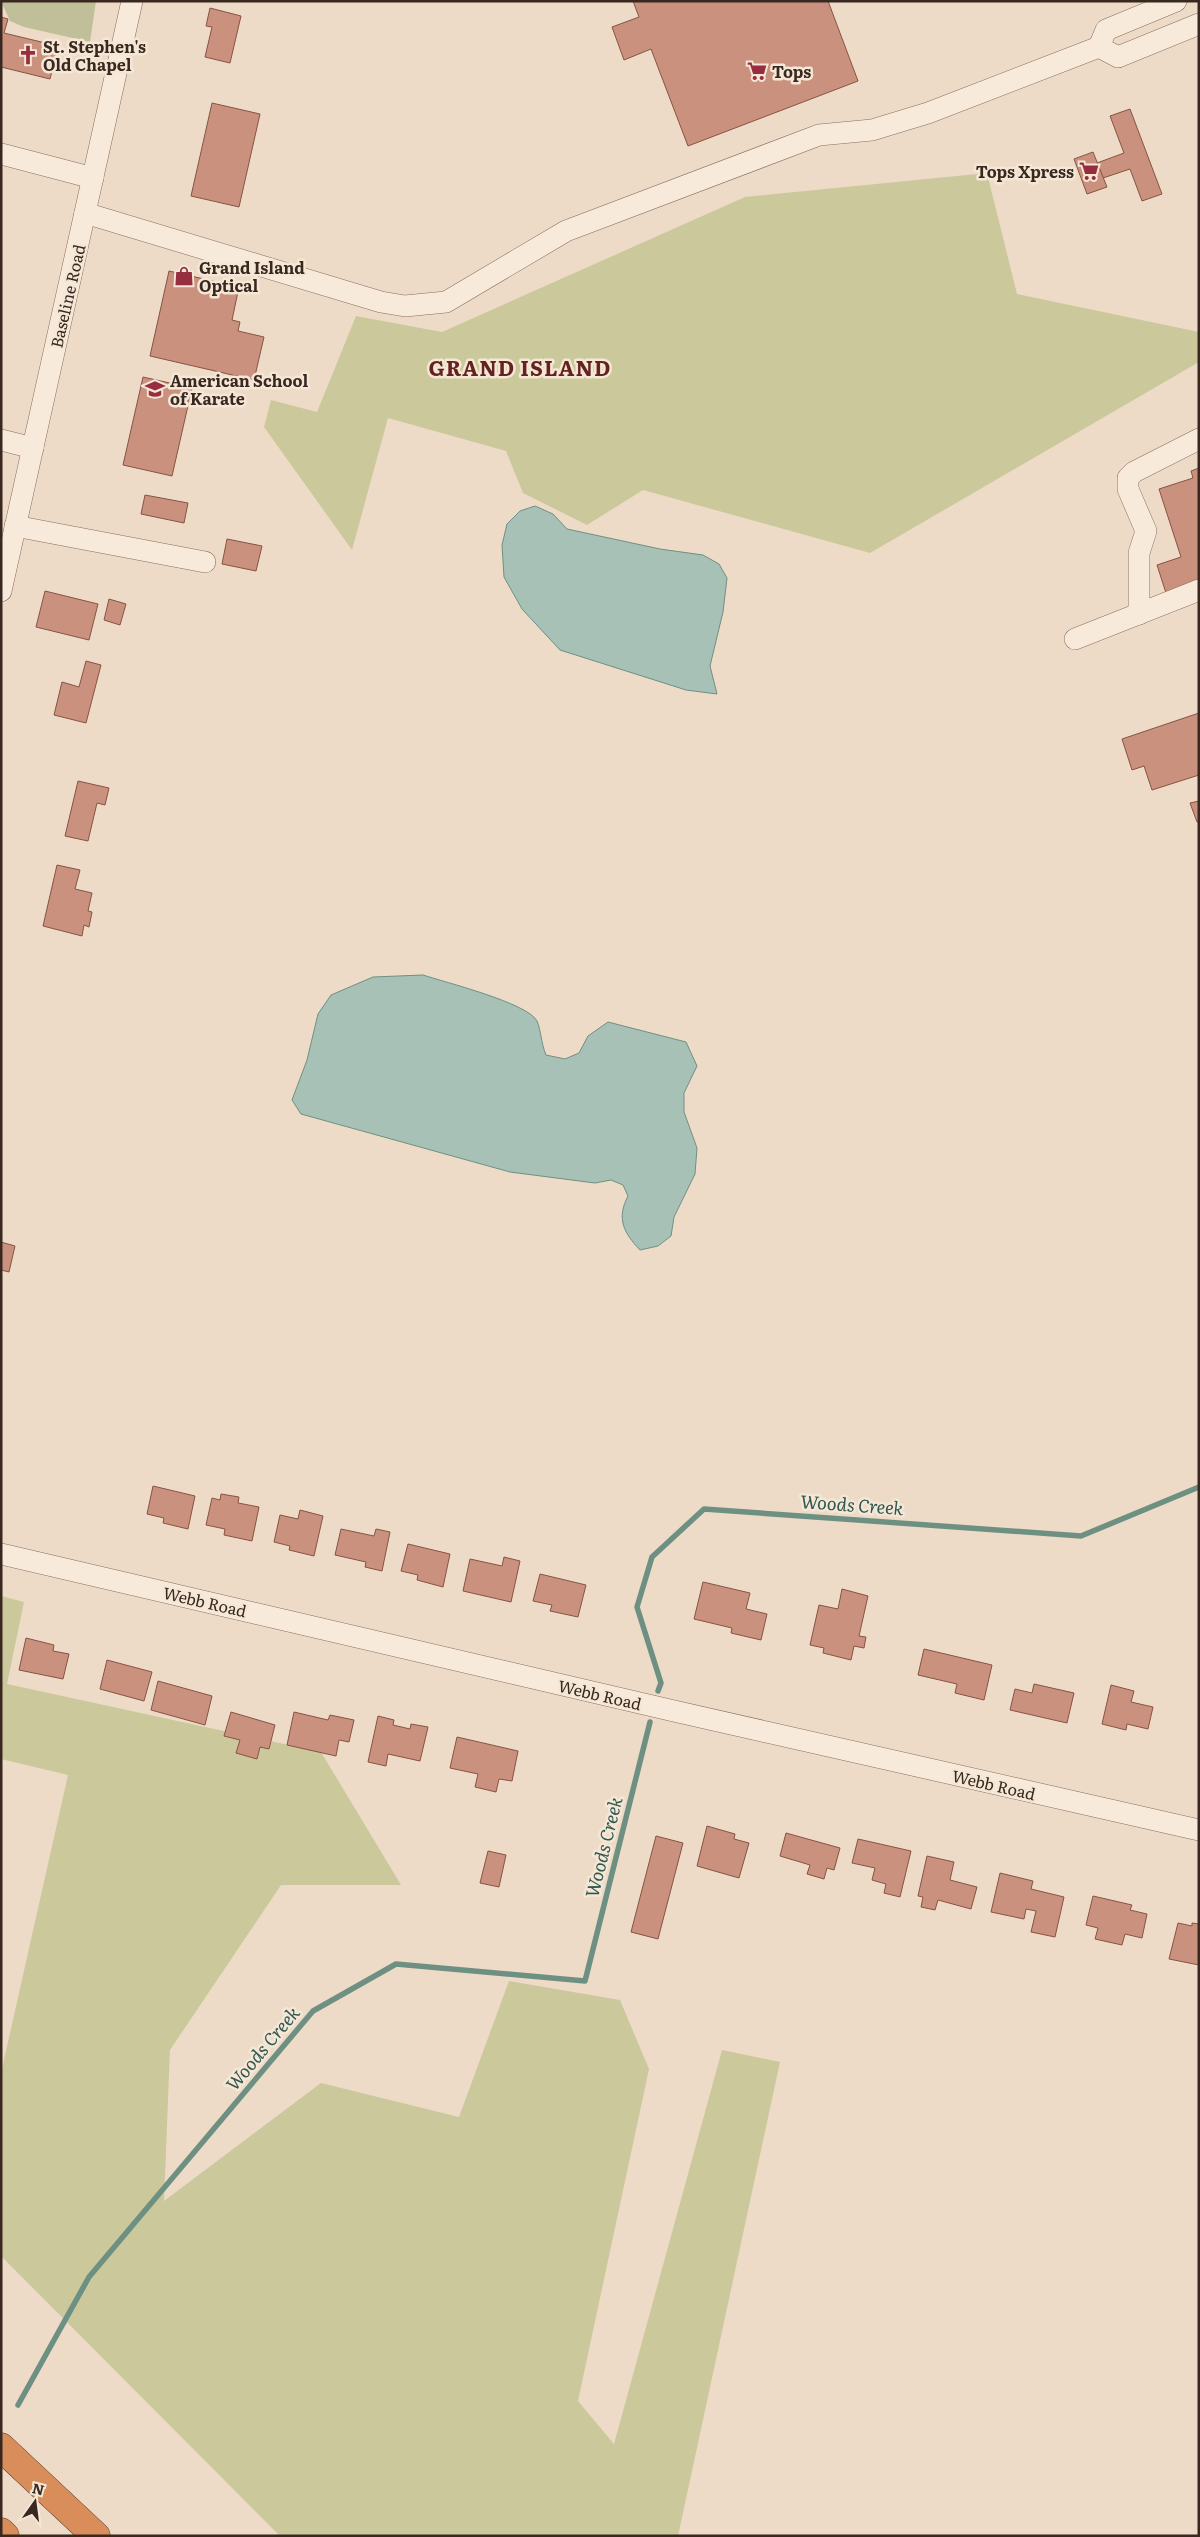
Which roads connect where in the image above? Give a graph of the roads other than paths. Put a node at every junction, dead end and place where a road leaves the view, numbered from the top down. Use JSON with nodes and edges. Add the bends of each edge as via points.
{"nodes":[{"id":1,"x":132,"y":1,"type":"edge"},
{"id":2,"x":1176,"y":1,"type":"edge"},
{"id":3,"x":1199,"y":24,"type":"edge"},
{"id":4,"x":1089,"y":51,"type":"junction"},
{"id":5,"x":1,"y":154,"type":"edge"},
{"id":6,"x":93,"y":178,"type":"junction"},
{"id":7,"x":86,"y":213,"type":"junction"},
{"id":8,"x":1199,"y":439,"type":"edge"},
{"id":9,"x":1,"y":440,"type":"edge"},
{"id":10,"x":33,"y":448,"type":"junction"},
{"id":11,"x":15,"y":526,"type":"junction"},
{"id":12,"x":205,"y":562,"type":"dead end"},
{"id":13,"x":1199,"y":590,"type":"edge"},
{"id":14,"x":1,"y":591,"type":"edge"},
{"id":15,"x":1139,"y":614,"type":"junction"},
{"id":16,"x":1074,"y":639,"type":"dead end"},
{"id":17,"x":1,"y":1554,"type":"edge"},
{"id":18,"x":1199,"y":1830,"type":"edge"},
{"id":19,"x":1,"y":2447,"type":"edge"},
{"id":20,"x":1,"y":2532,"type":"edge"},
{"id":21,"x":5,"y":2536,"type":"edge"},
{"id":22,"x":96,"y":2536,"type":"edge"}],
"edges":[{"from":1,"to":6,"type":"street","name":"Baseline Road"},
{"from":2,"to":4,"type":"street","via":[[1106,30]]},
{"from":3,"to":4,"type":"street","via":[[1118,57]]},
{"from":4,"to":7,"type":"street","via":[[928,113],[872,130],[819,134],[566,231],[446,302],[405,306],[381,302]]},
{"from":5,"to":6,"type":"street"},
{"from":6,"to":7,"type":"street","name":"Baseline Road"},
{"from":7,"to":10,"type":"street","name":"Baseline Road"},
{"from":8,"to":15,"type":"street","via":[[1128,478],[1128,490],[1146,531],[1139,552]]},
{"from":9,"to":10,"type":"street"},
{"from":10,"to":11,"type":"street","name":"Baseline Road"},
{"from":11,"to":12,"type":"street"},
{"from":11,"to":14,"type":"street","name":"Baseline Road"},
{"from":13,"to":15,"type":"street"},
{"from":15,"to":16,"type":"street"},
{"from":17,"to":18,"type":"street","name":"Webb Road"},
{"from":19,"to":22,"type":"highway"},
{"from":20,"to":21,"type":"highway"}]}
